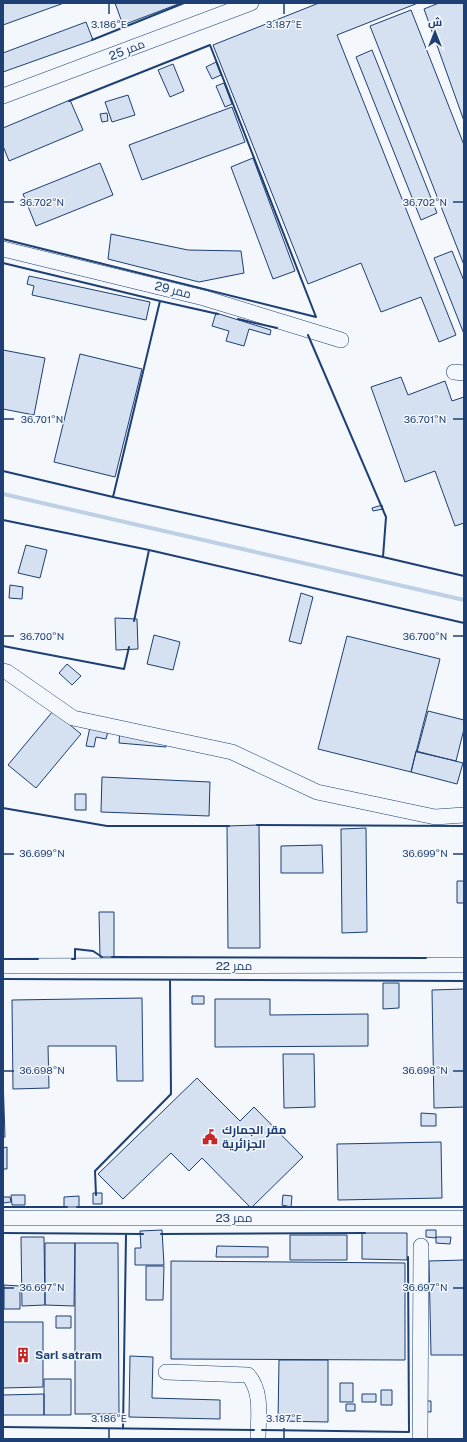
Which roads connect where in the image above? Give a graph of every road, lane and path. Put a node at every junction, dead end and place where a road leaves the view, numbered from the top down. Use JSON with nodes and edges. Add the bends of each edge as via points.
{"nodes":[{"id":1,"x":251,"y":3,"type":"edge"},
{"id":2,"x":3,"y":96,"type":"edge"},
{"id":3,"x":3,"y":249,"type":"edge"},
{"id":4,"x":341,"y":340,"type":"dead end"},
{"id":5,"x":3,"y":671,"type":"edge"},
{"id":6,"x":464,"y":815,"type":"edge"},
{"id":7,"x":464,"y":965,"type":"edge"},
{"id":8,"x":3,"y":966,"type":"edge"},
{"id":9,"x":3,"y":1218,"type":"edge"},
{"id":10,"x":464,"y":1218,"type":"edge"},
{"id":11,"x":421,"y":1246,"type":"dead end"},
{"id":12,"x":166,"y":1372,"type":"dead end"},
{"id":13,"x":258,"y":1439,"type":"edge"},
{"id":14,"x":420,"y":1439,"type":"edge"}],
"edges":[{"from":1,"to":2,"type":"lane","name":"ممر 25"},
{"from":3,"to":4,"type":"lane","name":"ممر 29","via":[[204,298]]},
{"from":5,"to":6,"type":"lane","via":[[73,718],[232,752],[317,792],[435,816]]},
{"from":7,"to":8,"type":"lane","name":"ممر 22"},
{"from":9,"to":10,"type":"lane","name":"ممر 23"},
{"from":11,"to":14,"type":"lane"},
{"from":12,"to":13,"type":"lane","via":[[248,1375],[255,1383],[258,1400]]}]}
